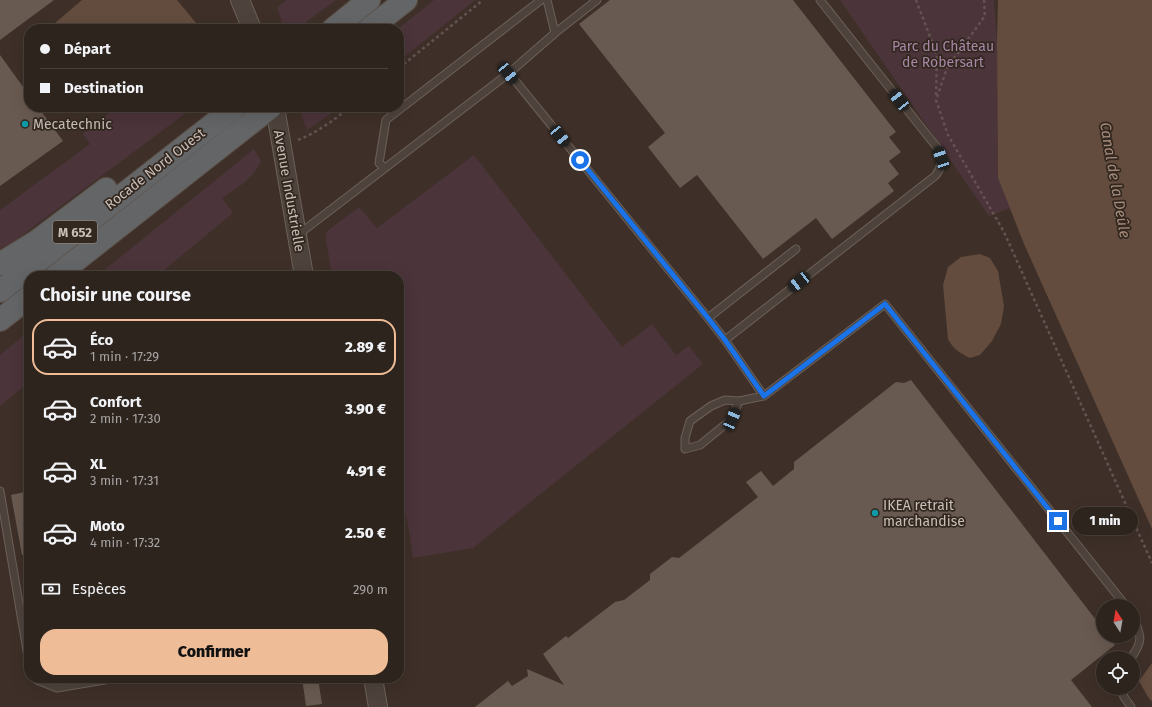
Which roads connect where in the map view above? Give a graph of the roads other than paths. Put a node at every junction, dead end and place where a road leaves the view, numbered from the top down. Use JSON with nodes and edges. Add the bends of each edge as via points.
{"nodes":[{"id":1,"x":240,"y":0,"type":"edge"},
{"id":2,"x":406,"y":0,"type":"edge"},
{"id":3,"x":541,"y":0,"type":"edge"},
{"id":4,"x":546,"y":0,"type":"edge"},
{"id":5,"x":597,"y":0,"type":"edge"},
{"id":6,"x":820,"y":0,"type":"edge"},
{"id":7,"x":366,"y":3,"type":"edge"},
{"id":8,"x":250,"y":24,"type":"edge"},
{"id":9,"x":335,"y":24,"type":"edge"},
{"id":10,"x":339,"y":24,"type":"edge"},
{"id":11,"x":376,"y":24,"type":"edge"},
{"id":12,"x":555,"y":33,"type":"junction"},
{"id":13,"x":508,"y":73,"type":"junction"},
{"id":14,"x":404,"y":106,"type":"edge"},
{"id":15,"x":212,"y":112,"type":"edge"},
{"id":16,"x":229,"y":112,"type":"edge"},
{"id":17,"x":265,"y":112,"type":"edge"},
{"id":18,"x":276,"y":112,"type":"edge"},
{"id":19,"x":396,"y":112,"type":"edge"},
{"id":20,"x":384,"y":168,"type":"junction"},
{"id":21,"x":297,"y":236,"type":"junction"},
{"id":22,"x":796,"y":249,"type":"dead end"},
{"id":23,"x":0,"y":264,"type":"edge"},
{"id":24,"x":26,"y":271,"type":"edge"},
{"id":25,"x":62,"y":271,"type":"edge"},
{"id":26,"x":303,"y":271,"type":"edge"},
{"id":27,"x":24,"y":272,"type":"edge"},
{"id":28,"x":0,"y":291,"type":"edge"},
{"id":29,"x":24,"y":301,"type":"edge"},
{"id":30,"x":708,"y":318,"type":"junction"},
{"id":31,"x":0,"y":320,"type":"edge"},
{"id":32,"x":725,"y":340,"type":"junction"},
{"id":33,"x":764,"y":396,"type":"junction"},
{"id":34,"x":739,"y":402,"type":"junction"},
{"id":35,"x":0,"y":491,"type":"edge"},
{"id":36,"x":1120,"y":599,"type":"edge"},
{"id":37,"x":24,"y":634,"type":"edge"},
{"id":38,"x":44,"y":683,"type":"edge"},
{"id":39,"x":86,"y":683,"type":"edge"},
{"id":40,"x":374,"y":683,"type":"edge"},
{"id":41,"x":1123,"y":695,"type":"edge"},
{"id":42,"x":378,"y":707,"type":"edge"},
{"id":43,"x":1131,"y":707,"type":"edge"}],
"edges":[{"from":1,"to":8,"type":"street"},
{"from":2,"to":11,"type":"highway"},
{"from":3,"to":14,"type":"lane"},
{"from":4,"to":12,"type":"lane"},
{"from":5,"to":12,"type":"lane"},
{"from":6,"to":32,"type":"lane","via":[[939,150],[941,165],[935,176]]},
{"from":7,"to":9,"type":"highway"},
{"from":7,"to":10,"type":"highway"},
{"from":12,"to":13,"type":"lane"},
{"from":13,"to":20,"type":"lane"},
{"from":13,"to":30,"type":"lane"},
{"from":15,"to":23,"type":"highway","via":[[37,240]]},
{"from":16,"to":24,"type":"highway","name":"Rocade Nord Ouest","number":"M 652"},
{"from":17,"to":25,"type":"highway","name":"Rocade Nord Ouest","number":"M 652"},
{"from":18,"to":21,"type":"street","name":"Avenue Industrielle"},
{"from":19,"to":20,"type":"lane","via":[[386,120],[379,163]]},
{"from":20,"to":21,"type":"lane"},
{"from":21,"to":26,"type":"street","name":"Avenue Industrielle"},
{"from":22,"to":30,"type":"lane"},
{"from":27,"to":28,"type":"highway","name":"Rocade Nord Ouest","number":"M 652"},
{"from":29,"to":31,"type":"highway"},
{"from":30,"to":32,"type":"lane"},
{"from":32,"to":33,"type":"lane"},
{"from":33,"to":34,"type":"lane"},
{"from":33,"to":36,"type":"lane","via":[[885,304]]},
{"from":34,"to":34,"type":"lane","via":[[725,400],[711,406],[690,421],[685,449],[700,445],[732,419]]},
{"from":35,"to":37,"type":"lane"},
{"from":38,"to":39,"type":"lane","via":[[57,688]]},
{"from":40,"to":42,"type":"street"},
{"from":41,"to":43,"type":"lane"}]}
